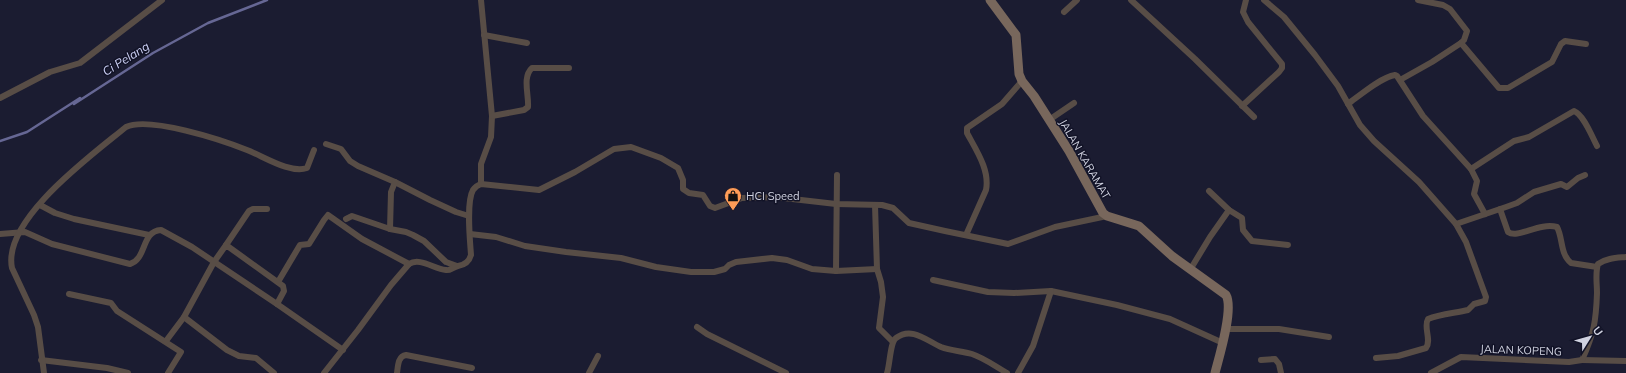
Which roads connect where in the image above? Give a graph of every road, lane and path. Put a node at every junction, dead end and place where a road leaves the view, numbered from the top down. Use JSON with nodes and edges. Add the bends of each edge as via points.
{"nodes":[{"id":1,"x":162,"y":0,"type":"edge"},
{"id":2,"x":481,"y":0,"type":"edge"},
{"id":3,"x":990,"y":0,"type":"edge"},
{"id":4,"x":1078,"y":0,"type":"edge"},
{"id":5,"x":1131,"y":0,"type":"edge"},
{"id":6,"x":1246,"y":0,"type":"edge"},
{"id":7,"x":1264,"y":0,"type":"edge"},
{"id":8,"x":1418,"y":0,"type":"edge"},
{"id":9,"x":1064,"y":12,"type":"dead end"},
{"id":10,"x":484,"y":35,"type":"junction"},
{"id":11,"x":527,"y":43,"type":"dead end"},
{"id":12,"x":1461,"y":43,"type":"junction"},
{"id":13,"x":1586,"y":44,"type":"dead end"},
{"id":14,"x":568,"y":68,"type":"dead end"},
{"id":15,"x":1400,"y":80,"type":"junction"},
{"id":16,"x":1022,"y":81,"type":"junction"},
{"id":17,"x":0,"y":98,"type":"edge"},
{"id":18,"x":1074,"y":103,"type":"dead end"},
{"id":19,"x":1348,"y":104,"type":"junction"},
{"id":20,"x":1242,"y":106,"type":"junction"},
{"id":21,"x":492,"y":116,"type":"junction"},
{"id":22,"x":1254,"y":117,"type":"dead end"},
{"id":23,"x":1049,"y":120,"type":"junction"},
{"id":24,"x":326,"y":144,"type":"dead end"},
{"id":25,"x":1597,"y":146,"type":"dead end"},
{"id":26,"x":314,"y":150,"type":"dead end"},
{"id":27,"x":1471,"y":169,"type":"junction"},
{"id":28,"x":836,"y":175,"type":"dead end"},
{"id":29,"x":1585,"y":175,"type":"dead end"},
{"id":30,"x":395,"y":182,"type":"junction"},
{"id":31,"x":481,"y":184,"type":"junction"},
{"id":32,"x":1209,"y":191,"type":"dead end"},
{"id":33,"x":836,"y":204,"type":"junction"},
{"id":34,"x":875,"y":204,"type":"junction"},
{"id":35,"x":40,"y":205,"type":"junction"},
{"id":36,"x":267,"y":209,"type":"dead end"},
{"id":37,"x":1500,"y":209,"type":"junction"},
{"id":38,"x":1229,"y":210,"type":"junction"},
{"id":39,"x":1485,"y":214,"type":"junction"},
{"id":40,"x":470,"y":216,"type":"junction"},
{"id":41,"x":1107,"y":216,"type":"junction"},
{"id":42,"x":346,"y":219,"type":"dead end"},
{"id":43,"x":1456,"y":224,"type":"junction"},
{"id":44,"x":390,"y":229,"type":"junction"},
{"id":45,"x":22,"y":231,"type":"junction"},
{"id":46,"x":0,"y":234,"type":"edge"},
{"id":47,"x":470,"y":234,"type":"junction"},
{"id":48,"x":149,"y":235,"type":"junction"},
{"id":49,"x":966,"y":235,"type":"junction"},
{"id":50,"x":226,"y":245,"type":"junction"},
{"id":51,"x":1288,"y":245,"type":"dead end"},
{"id":52,"x":1626,"y":257,"type":"edge"},
{"id":53,"x":214,"y":262,"type":"junction"},
{"id":54,"x":409,"y":264,"type":"junction"},
{"id":55,"x":457,"y":266,"type":"junction"},
{"id":56,"x":1597,"y":267,"type":"junction"},
{"id":57,"x":877,"y":269,"type":"junction"},
{"id":58,"x":1190,"y":270,"type":"junction"},
{"id":59,"x":836,"y":271,"type":"junction"},
{"id":60,"x":933,"y":280,"type":"dead end"},
{"id":61,"x":278,"y":282,"type":"junction"},
{"id":62,"x":1051,"y":291,"type":"junction"},
{"id":63,"x":69,"y":294,"type":"dead end"},
{"id":64,"x":277,"y":304,"type":"junction"},
{"id":65,"x":184,"y":317,"type":"junction"},
{"id":66,"x":697,"y":327,"type":"dead end"},
{"id":67,"x":1225,"y":329,"type":"junction"},
{"id":68,"x":1329,"y":337,"type":"dead end"},
{"id":69,"x":166,"y":341,"type":"junction"},
{"id":70,"x":892,"y":341,"type":"junction"},
{"id":71,"x":1222,"y":343,"type":"junction"},
{"id":72,"x":343,"y":350,"type":"junction"},
{"id":73,"x":598,"y":356,"type":"dead end"},
{"id":74,"x":1376,"y":358,"type":"dead end"},
{"id":75,"x":42,"y":360,"type":"junction"},
{"id":76,"x":1261,"y":360,"type":"dead end"},
{"id":77,"x":1582,"y":360,"type":"junction"},
{"id":78,"x":1626,"y":361,"type":"edge"},
{"id":79,"x":472,"y":368,"type":"dead end"},
{"id":80,"x":44,"y":373,"type":"edge"},
{"id":81,"x":128,"y":373,"type":"edge"},
{"id":82,"x":168,"y":373,"type":"edge"},
{"id":83,"x":274,"y":373,"type":"edge"},
{"id":84,"x":324,"y":373,"type":"edge"},
{"id":85,"x":397,"y":373,"type":"edge"},
{"id":86,"x":589,"y":373,"type":"edge"},
{"id":87,"x":786,"y":373,"type":"edge"},
{"id":88,"x":887,"y":373,"type":"edge"},
{"id":89,"x":1007,"y":373,"type":"edge"},
{"id":90,"x":1018,"y":373,"type":"edge"},
{"id":91,"x":1214,"y":373,"type":"edge"},
{"id":92,"x":1281,"y":373,"type":"edge"},
{"id":93,"x":1431,"y":373,"type":"edge"}],
"edges":[{"from":1,"to":17,"type":"street","via":[[80,63],[50,72]]},
{"from":2,"to":10,"type":"street"},
{"from":3,"to":16,"type":"street","name":"JALAN KARAMAT","via":[[1016,35],[1019,74]]},
{"from":4,"to":9,"type":"street"},
{"from":5,"to":20,"type":"street","via":[[1196,59]]},
{"from":6,"to":20,"type":"street","via":[[1243,12],[1248,22],[1282,64],[1282,68]]},
{"from":7,"to":19,"type":"street","via":[[1284,17],[1301,37],[1338,86]]},
{"from":8,"to":12,"type":"street","via":[[1450,9],[1466,31]]},
{"from":10,"to":11,"type":"street"},
{"from":10,"to":21,"type":"street"},
{"from":12,"to":13,"type":"street","via":[[1502,89],[1552,62],[1565,41]]},
{"from":12,"to":15,"type":"street"},
{"from":14,"to":21,"type":"street","via":[[532,68],[526,79],[528,107]]},
{"from":15,"to":19,"type":"street","via":[[1396,75],[1392,75]]},
{"from":15,"to":27,"type":"street","via":[[1423,116]]},
{"from":16,"to":23,"type":"street","name":"JALAN KARAMAT"},
{"from":16,"to":49,"type":"street","via":[[1002,104],[967,128],[988,183]]},
{"from":18,"to":23,"type":"street"},
{"from":19,"to":43,"type":"street","via":[[1360,125],[1374,141],[1419,182]]},
{"from":20,"to":22,"type":"street"},
{"from":21,"to":31,"type":"street","via":[[491,137],[481,164]]},
{"from":23,"to":41,"type":"street","name":"JALAN KARAMAT","via":[[1098,205]]},
{"from":24,"to":30,"type":"street","via":[[341,149],[354,164]]},
{"from":25,"to":27,"type":"street","via":[[1585,123],[1574,111],[1529,137],[1514,141]]},
{"from":26,"to":35,"type":"street","via":[[307,168],[300,170],[221,141],[153,124],[131,125],[63,180]]},
{"from":27,"to":39,"type":"street","via":[[1477,181],[1474,194]]},
{"from":28,"to":33,"type":"street"},
{"from":29,"to":37,"type":"street","via":[[1566,187],[1561,184],[1534,192],[1517,203]]},
{"from":30,"to":40,"type":"street","via":[[456,212]]},
{"from":30,"to":44,"type":"street","via":[[391,192]]},
{"from":31,"to":33,"type":"street","via":[[539,190],[614,149],[631,147],[661,158],[678,168],[683,189],[689,193],[703,195],[712,208],[742,198],[774,197]]},
{"from":31,"to":40,"type":"street","via":[[476,186],[472,193]]},
{"from":32,"to":38,"type":"street"},
{"from":33,"to":34,"type":"street"},
{"from":33,"to":59,"type":"street"},
{"from":34,"to":49,"type":"street","via":[[893,208],[909,223]]},
{"from":34,"to":57,"type":"street"},
{"from":35,"to":45,"type":"street","via":[[27,219]]},
{"from":35,"to":48,"type":"street","via":[[74,219]]},
{"from":36,"to":50,"type":"street","via":[[253,209],[249,212]]},
{"from":37,"to":39,"type":"street"},
{"from":37,"to":56,"type":"street","via":[[1510,234],[1515,235],[1544,226],[1556,227],[1563,252],[1570,263]]},
{"from":38,"to":51,"type":"street","via":[[1243,220],[1243,230],[1252,240]]},
{"from":38,"to":58,"type":"street"},
{"from":39,"to":43,"type":"street"},
{"from":40,"to":47,"type":"street"},
{"from":41,"to":49,"type":"street","via":[[1055,227],[1008,244]]},
{"from":41,"to":58,"type":"street","name":"JALAN KARAMAT","via":[[1139,226]]},
{"from":42,"to":44,"type":"street","via":[[352,216]]},
{"from":43,"to":74,"type":"street","via":[[1466,242],[1486,300],[1474,304],[1468,310],[1428,319],[1426,348],[1398,356]]},
{"from":44,"to":55,"type":"street","via":[[406,232],[424,241],[442,259]]},
{"from":45,"to":46,"type":"street"},
{"from":45,"to":48,"type":"street","via":[[52,244],[130,264],[136,260]]},
{"from":45,"to":75,"type":"street","via":[[13,245],[10,260],[38,327]]},
{"from":47,"to":55,"type":"street","via":[[469,261],[463,266]]},
{"from":47,"to":59,"type":"street","via":[[489,236],[524,246],[621,258],[691,272],[714,272],[736,262],[780,258],[812,269]]},
{"from":48,"to":53,"type":"street","via":[[158,230],[166,232]]},
{"from":50,"to":53,"type":"street"},
{"from":50,"to":61,"type":"street"},
{"from":52,"to":56,"type":"street","via":[[1610,258]]},
{"from":53,"to":64,"type":"street"},
{"from":53,"to":65,"type":"street"},
{"from":54,"to":55,"type":"street","via":[[419,262],[447,271]]},
{"from":54,"to":61,"type":"street","via":[[362,239],[328,215],[309,244],[300,245]]},
{"from":54,"to":72,"type":"street"},
{"from":56,"to":77,"type":"street","via":[[1594,329]]},
{"from":57,"to":59,"type":"street"},
{"from":57,"to":70,"type":"street","via":[[883,297],[879,328]]},
{"from":58,"to":67,"type":"street","name":"JALAN KARAMAT","via":[[1222,291],[1228,299]]},
{"from":60,"to":62,"type":"street","via":[[988,292]]},
{"from":61,"to":64,"type":"street","via":[[284,288]]},
{"from":62,"to":71,"type":"street","via":[[1166,318]]},
{"from":62,"to":90,"type":"street","via":[[1033,346]]},
{"from":63,"to":69,"type":"street","via":[[111,303],[117,311]]},
{"from":64,"to":72,"type":"street"},
{"from":65,"to":69,"type":"street"},
{"from":65,"to":83,"type":"street","via":[[227,350],[239,356],[256,358]]},
{"from":66,"to":87,"type":"street"},
{"from":67,"to":68,"type":"street","via":[[1279,329]]},
{"from":67,"to":71,"type":"street","name":"JALAN KARAMAT"},
{"from":69,"to":82,"type":"street","via":[[181,352]]},
{"from":70,"to":88,"type":"street"},
{"from":70,"to":89,"type":"street","via":[[902,335],[916,334],[942,347],[980,357]]},
{"from":71,"to":91,"type":"street","name":"JALAN KARAMAT"},
{"from":72,"to":84,"type":"street"},
{"from":73,"to":86,"type":"street"},
{"from":75,"to":80,"type":"street"},
{"from":75,"to":81,"type":"street"},
{"from":76,"to":92,"type":"street","via":[[1275,359]]},
{"from":77,"to":78,"type":"street","name":"JALAN KOPENG"},
{"from":77,"to":93,"type":"street","name":"JALAN KOPENG","via":[[1569,362],[1461,357]]},
{"from":79,"to":85,"type":"street","via":[[403,356]]}]}
